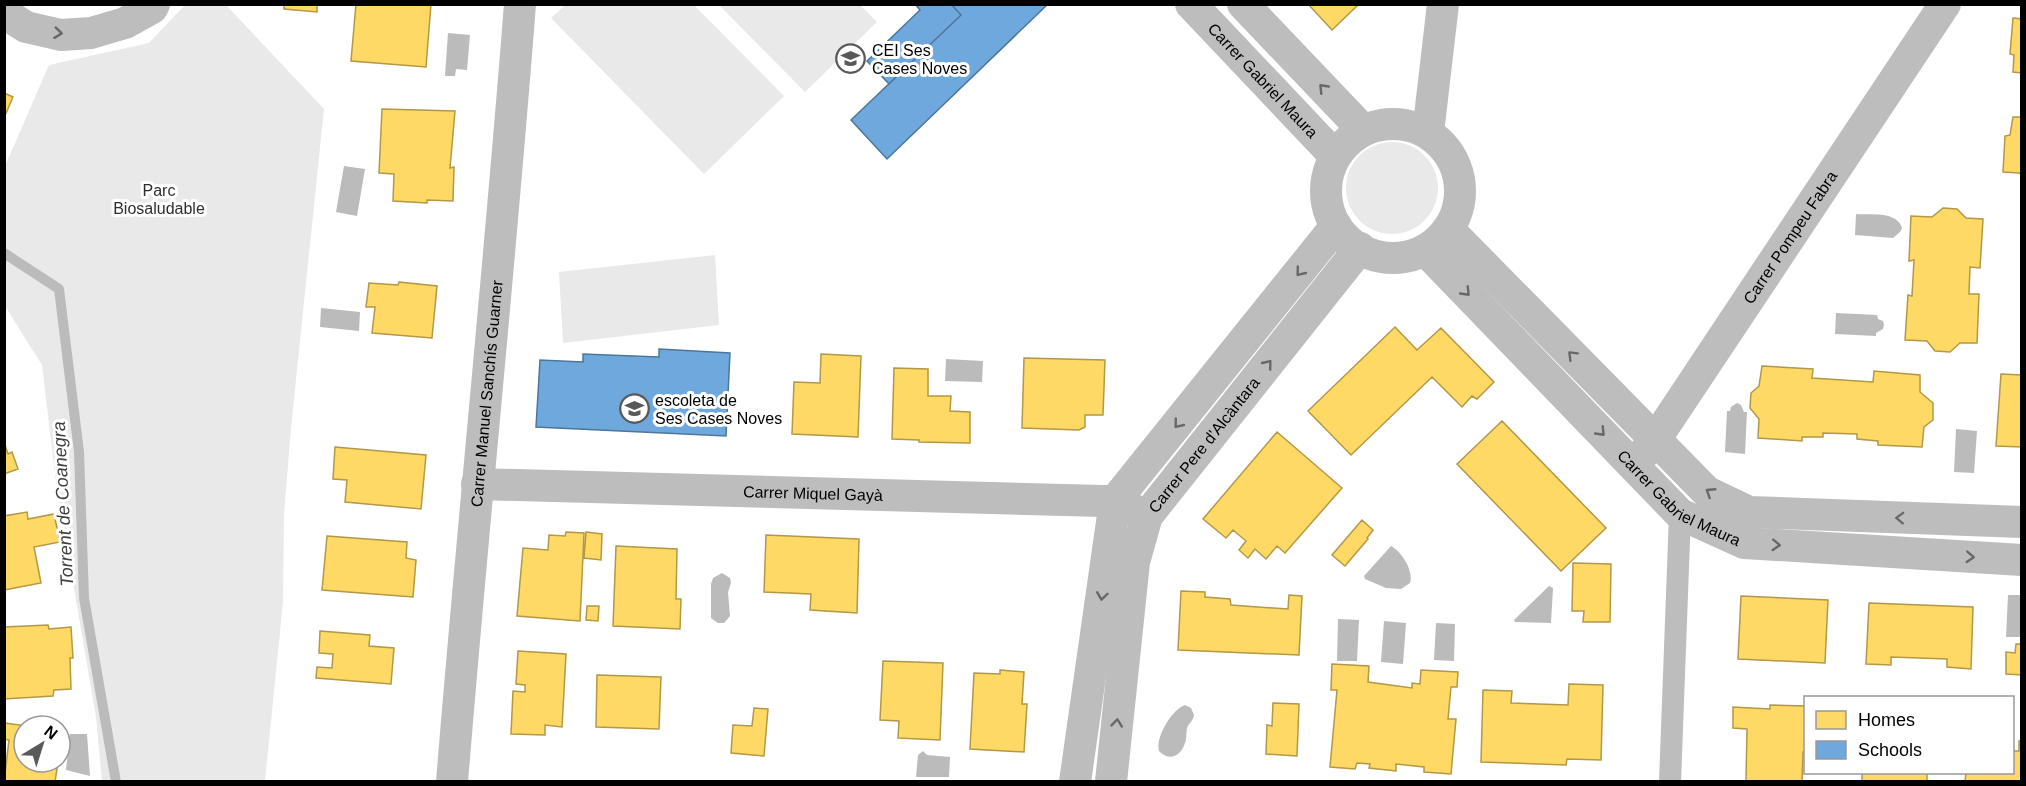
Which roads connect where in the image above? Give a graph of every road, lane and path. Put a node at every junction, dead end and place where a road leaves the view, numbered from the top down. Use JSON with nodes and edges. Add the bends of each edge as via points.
{"nodes":[{"id":1,"x":154,"y":4,"type":"edge"},
{"id":2,"x":520,"y":4,"type":"edge"},
{"id":3,"x":1191,"y":4,"type":"edge"},
{"id":4,"x":1243,"y":4,"type":"edge"},
{"id":5,"x":1443,"y":4,"type":"edge"},
{"id":6,"x":1945,"y":4,"type":"edge"},
{"id":7,"x":4,"y":14,"type":"edge"},
{"id":8,"x":1363,"y":130,"type":"junction"},
{"id":9,"x":1428,"y":134,"type":"junction"},
{"id":10,"x":1335,"y":156,"type":"junction"},
{"id":11,"x":1336,"y":226,"type":"junction"},
{"id":12,"x":1448,"y":229,"type":"junction"},
{"id":13,"x":1360,"y":248,"type":"junction"},
{"id":14,"x":1425,"y":249,"type":"junction"},
{"id":15,"x":1655,"y":440,"type":"junction"},
{"id":16,"x":1634,"y":466,"type":"junction"},
{"id":17,"x":477,"y":484,"type":"junction"},
{"id":18,"x":1115,"y":501,"type":"junction"},
{"id":19,"x":1680,"y":514,"type":"junction"},
{"id":20,"x":1147,"y":516,"type":"junction"},
{"id":21,"x":2022,"y":522,"type":"edge"},
{"id":22,"x":2022,"y":560,"type":"edge"},
{"id":23,"x":452,"y":782,"type":"edge"},
{"id":24,"x":1075,"y":782,"type":"edge"},
{"id":25,"x":1110,"y":782,"type":"edge"},
{"id":26,"x":1670,"y":782,"type":"edge"}],
"edges":[{"from":7,"to":1,"type":"street","one_way":true,"via":[[26,27],[61,35],[91,33],[125,23]]},
{"from":2,"to":17,"type":"street","name":"Carrer Manuel Sanchís Guarner"},
{"from":3,"to":10,"type":"street","name":"Carrer Gabriel Maura"},
{"from":8,"to":4,"type":"street","one_way":true},
{"from":5,"to":9,"type":"street"},
{"from":6,"to":15,"type":"street","name":"Carrer Pompeu Fabra"},
{"from":8,"to":9,"type":"street","via":[[1385,124],[1407,125]]},
{"from":8,"to":10,"type":"street"},
{"from":9,"to":12,"type":"street","via":[[1444,146],[1460,183],[1456,215]]},
{"from":10,"to":11,"type":"street","via":[[1326,188],[1327,206]]},
{"from":11,"to":13,"type":"street","via":[[1351,244]]},
{"from":11,"to":18,"type":"street","one_way":true},
{"from":12,"to":14,"type":"street"},
{"from":15,"to":12,"type":"street","name":"Carrer Gabriel Maura","one_way":true},
{"from":13,"to":14,"type":"street","via":[[1387,258],[1407,257]]},
{"from":20,"to":13,"type":"street","name":"Carrer Pere d'Alcàntara","one_way":true},
{"from":14,"to":16,"type":"street","name":"Carrer Gabriel Maura","one_way":true},
{"from":15,"to":16,"type":"street","name":"Carrer Pompeu Fabra"},
{"from":21,"to":15,"type":"street","name":"Carrer Gabriel Maura","one_way":true,"via":[[1749,512],[1707,492]]},
{"from":16,"to":19,"type":"street","name":"Carrer Gabriel Maura"},
{"from":17,"to":18,"type":"street","name":"Carrer Miquel Gayà"},
{"from":17,"to":23,"type":"street","name":"Carrer Manuel Sanchís Guarner"},
{"from":18,"to":20,"type":"street","name":"Carrer Miquel Gayà"},
{"from":18,"to":24,"type":"street","one_way":true},
{"from":19,"to":22,"type":"street","name":"Carrer Gabriel Maura","one_way":true,"via":[[1744,543]]},
{"from":19,"to":26,"type":"street"},
{"from":25,"to":20,"type":"street","name":"Carrer Pere d'Alcàntara","one_way":true,"via":[[1134,562]]}]}
